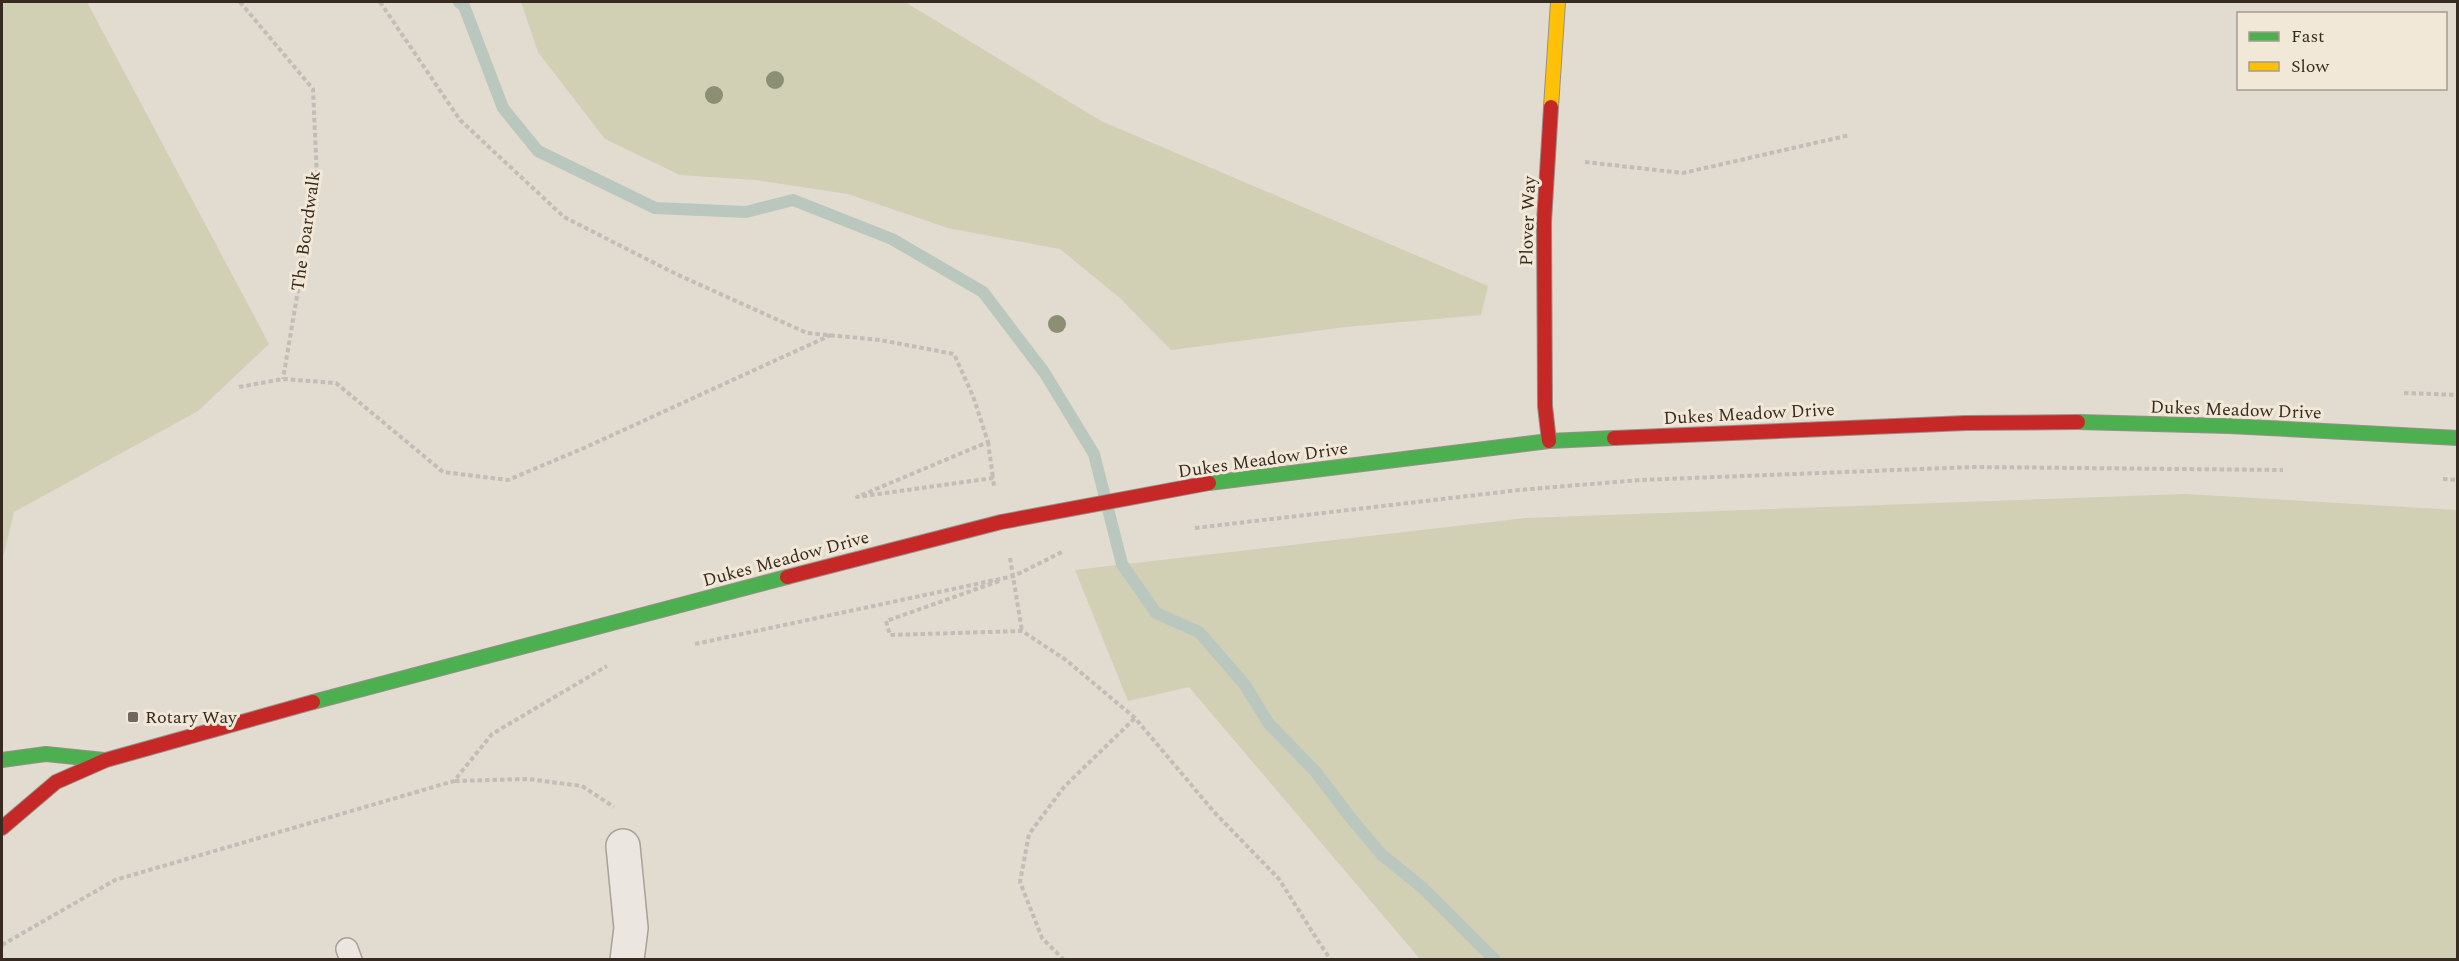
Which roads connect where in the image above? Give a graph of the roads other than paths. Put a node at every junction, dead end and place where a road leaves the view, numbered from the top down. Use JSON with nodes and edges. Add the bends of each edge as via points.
{"nodes":[{"id":1,"x":1558,"y":2,"type":"edge"},
{"id":2,"x":2457,"y":438,"type":"edge"},
{"id":3,"x":1549,"y":441,"type":"junction"},
{"id":4,"x":2,"y":760,"type":"edge"},
{"id":5,"x":106,"y":760,"type":"junction"},
{"id":6,"x":2,"y":828,"type":"edge"},
{"id":7,"x":623,"y":846,"type":"road end"},
{"id":8,"x":627,"y":960,"type":"edge"}],
"edges":[{"from":1,"to":3,"type":"street","name":"Plover Way","via":[[1544,257],[1545,406]]},
{"from":2,"to":3,"type":"street","name":"Dukes Meadow Drive","via":[[2058,422]]},
{"from":3,"to":5,"type":"street","name":"Dukes Meadow Drive","via":[[1216,482],[1005,521],[390,680]]},
{"from":4,"to":5,"type":"street","name":"Dukes Meadow Drive","via":[[46,754]]},
{"from":5,"to":6,"type":"street","name":"Dukes Meadow Drive","via":[[56,782]]},
{"from":7,"to":8,"type":"street","via":[[631,928]]}]}
